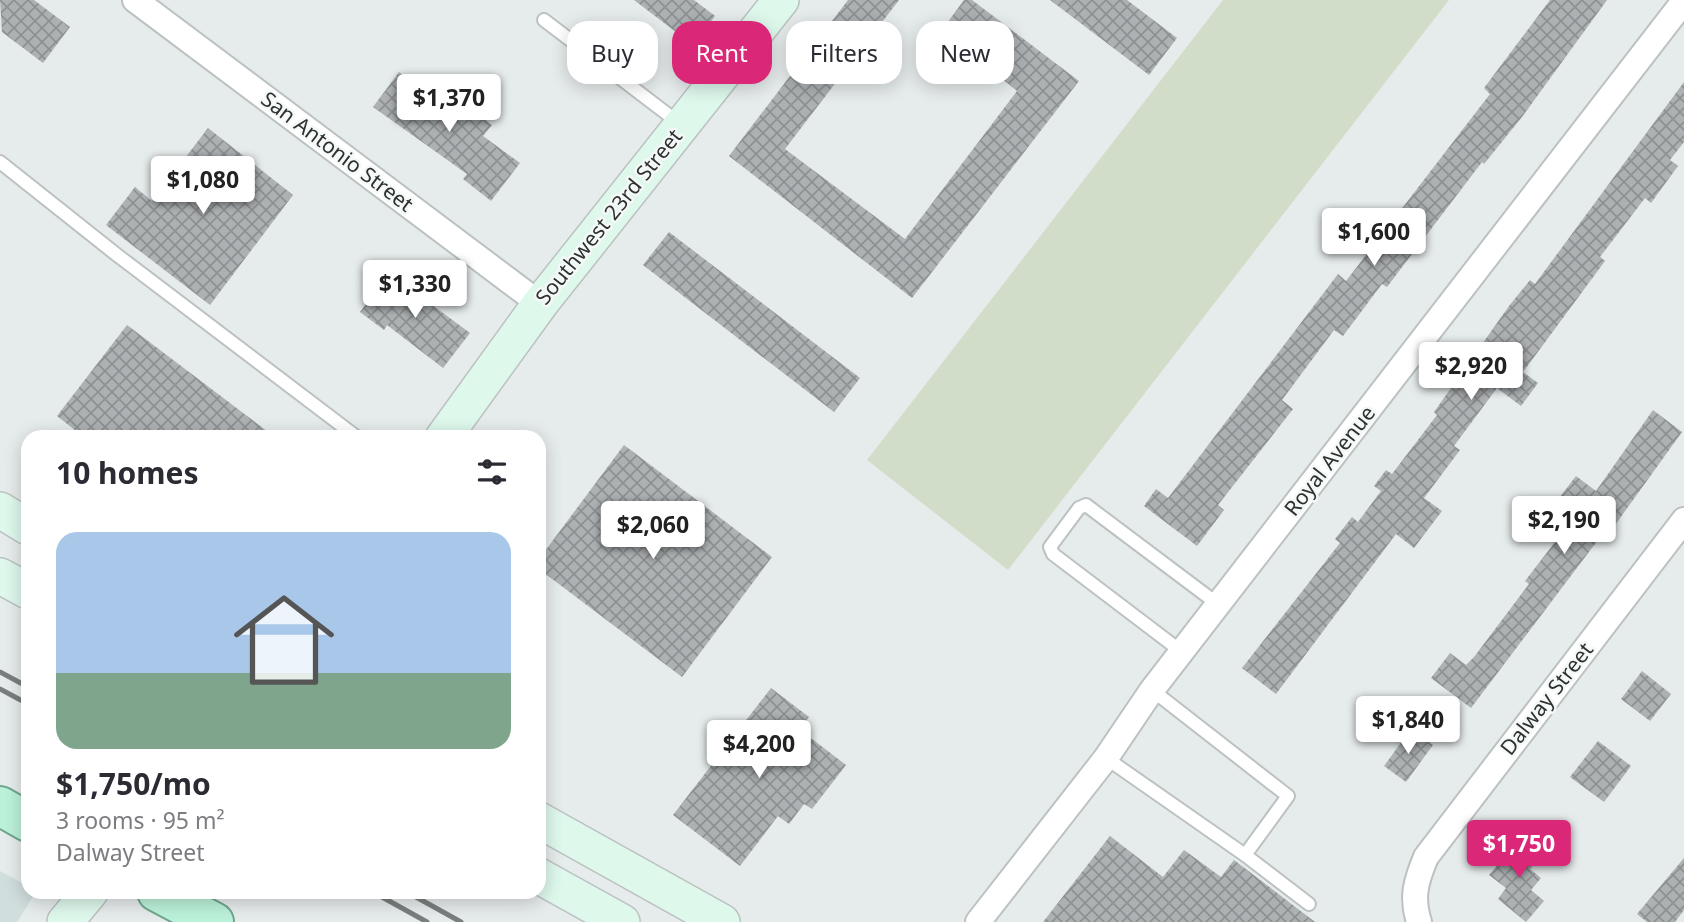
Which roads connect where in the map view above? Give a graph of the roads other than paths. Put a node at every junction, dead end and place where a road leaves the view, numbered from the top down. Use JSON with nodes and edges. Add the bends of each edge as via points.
{"nodes":[{"id":1,"x":135,"y":0,"type":"edge"},
{"id":2,"x":780,"y":0,"type":"edge"},
{"id":3,"x":1684,"y":1,"type":"edge"},
{"id":4,"x":544,"y":20,"type":"dead end"},
{"id":5,"x":682,"y":126,"type":"junction"},
{"id":6,"x":0,"y":162,"type":"edge"},
{"id":7,"x":540,"y":304,"type":"junction"},
{"id":8,"x":347,"y":430,"type":"edge"},
{"id":9,"x":449,"y":430,"type":"edge"},
{"id":10,"x":0,"y":510,"type":"edge"},
{"id":11,"x":1684,"y":520,"type":"edge"},
{"id":12,"x":21,"y":523,"type":"edge"},
{"id":13,"x":0,"y":576,"type":"edge"},
{"id":14,"x":21,"y":587,"type":"edge"},
{"id":15,"x":1219,"y":605,"type":"junction"},
{"id":16,"x":1182,"y":652,"type":"junction"},
{"id":17,"x":1152,"y":690,"type":"junction"},
{"id":18,"x":1106,"y":758,"type":"junction"},
{"id":19,"x":0,"y":806,"type":"edge"},
{"id":20,"x":21,"y":818,"type":"edge"},
{"id":21,"x":546,"y":824,"type":"edge"},
{"id":22,"x":594,"y":850,"type":"junction"},
{"id":23,"x":1245,"y":856,"type":"junction"},
{"id":24,"x":546,"y":880,"type":"edge"},
{"id":25,"x":574,"y":895,"type":"junction"},
{"id":26,"x":84,"y":899,"type":"edge"},
{"id":27,"x":170,"y":899,"type":"edge"},
{"id":28,"x":1309,"y":904,"type":"dead end"},
{"id":29,"x":65,"y":922,"type":"edge"},
{"id":30,"x":214,"y":922,"type":"edge"},
{"id":31,"x":622,"y":922,"type":"edge"},
{"id":32,"x":722,"y":922,"type":"edge"},
{"id":33,"x":978,"y":922,"type":"edge"},
{"id":34,"x":1419,"y":922,"type":"edge"}],
"edges":[{"from":1,"to":7,"type":"street","name":"San Antonio Street"},
{"from":2,"to":5,"type":"street","name":"Southwest 23rd Street"},
{"from":3,"to":15,"type":"street","name":"Royal Avenue"},
{"from":4,"to":5,"type":"lane"},
{"from":5,"to":7,"type":"street","name":"Southwest 23rd Street"},
{"from":6,"to":8,"type":"lane"},
{"from":7,"to":9,"type":"street","name":"Southwest 23rd Street"},
{"from":10,"to":12,"type":"street"},
{"from":11,"to":34,"type":"street","name":"Dalway Street","via":[[1426,857],[1415,884]]},
{"from":13,"to":14,"type":"street"},
{"from":15,"to":16,"type":"street","name":"Royal Avenue"},
{"from":15,"to":16,"type":"lane","via":[[1086,505],[1079,508],[1050,547],[1053,554]]},
{"from":16,"to":17,"type":"street","name":"Royal Avenue"},
{"from":17,"to":18,"type":"street","name":"Royal Avenue"},
{"from":17,"to":23,"type":"lane","via":[[1288,796]]},
{"from":18,"to":23,"type":"lane"},
{"from":18,"to":33,"type":"street","name":"Royal Avenue"},
{"from":19,"to":20,"type":"main road"},
{"from":21,"to":22,"type":"street"},
{"from":22,"to":25,"type":"street"},
{"from":22,"to":32,"type":"street"},
{"from":23,"to":28,"type":"lane"},
{"from":24,"to":25,"type":"street"},
{"from":25,"to":31,"type":"street"},
{"from":26,"to":29,"type":"street"},
{"from":27,"to":30,"type":"main road"}]}
